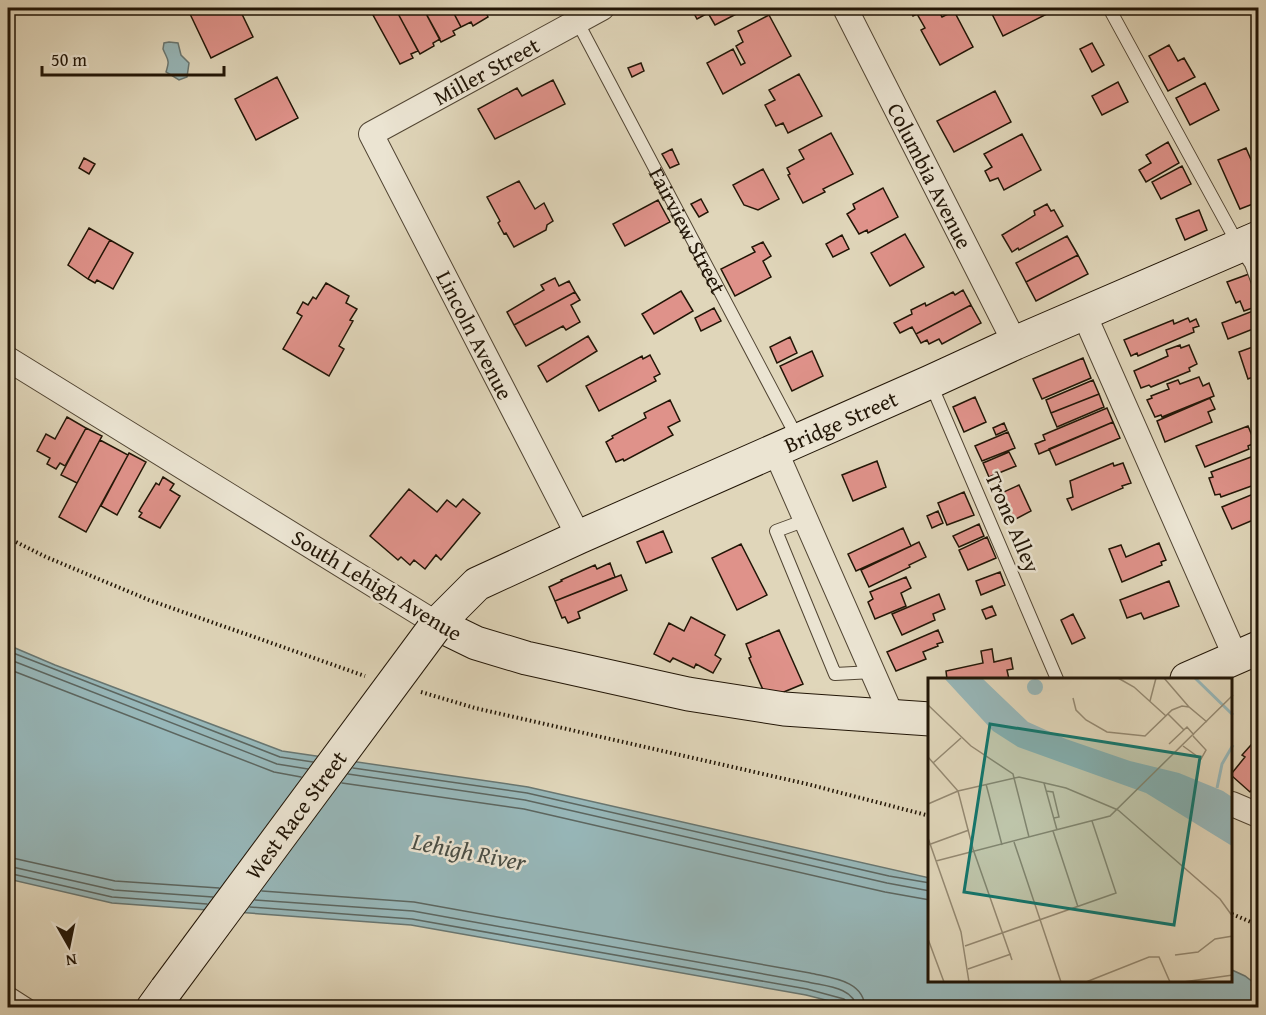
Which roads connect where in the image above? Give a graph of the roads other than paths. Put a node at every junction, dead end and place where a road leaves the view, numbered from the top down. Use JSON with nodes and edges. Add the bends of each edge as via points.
{"nodes":[{"id":1,"x":602,"y":8,"type":"edge"},
{"id":2,"x":845,"y":8,"type":"edge"},
{"id":3,"x":1108,"y":8,"type":"edge"},
{"id":4,"x":577,"y":21,"type":"junction"},
{"id":5,"x":371,"y":134,"type":"joint"},
{"id":6,"x":1249,"y":242,"type":"edge"},
{"id":7,"x":1258,"y":283,"type":"edge"},
{"id":8,"x":1084,"y":314,"type":"junction"},
{"id":9,"x":1015,"y":343,"type":"junction"},
{"id":10,"x":8,"y":359,"type":"edge"},
{"id":11,"x":930,"y":382,"type":"junction"},
{"id":12,"x":787,"y":445,"type":"junction"},
{"id":13,"x":806,"y":520,"type":"junction"},
{"id":14,"x":579,"y":537,"type":"junction"},
{"id":15,"x":437,"y":624,"type":"junction"},
{"id":16,"x":1247,"y":653,"type":"edge"},
{"id":17,"x":873,"y":672,"type":"junction"},
{"id":18,"x":1057,"y":678,"type":"edge"},
{"id":19,"x":1189,"y":678,"type":"edge"},
{"id":20,"x":892,"y":716,"type":"junction"},
{"id":21,"x":928,"y":719,"type":"edge"},
{"id":22,"x":1233,"y":804,"type":"edge"},
{"id":23,"x":1258,"y":815,"type":"edge"},
{"id":24,"x":8,"y":992,"type":"edge"},
{"id":25,"x":159,"y":999,"type":"edge"},
{"id":26,"x":33,"y":1008,"type":"edge"}],
"edges":[{"from":1,"to":4,"type":"street","name":"Miller Street"},
{"from":2,"to":9,"type":"street","name":"Columbia Avenue"},
{"from":3,"to":6,"type":"lane"},
{"from":4,"to":5,"type":"street","name":"Miller Street"},
{"from":4,"to":12,"type":"lane","name":"Fairview Street"},
{"from":5,"to":14,"type":"street","name":"Lincoln Avenue"},
{"from":6,"to":7,"type":"lane"},
{"from":6,"to":8,"type":"main road","name":"Bridge Street"},
{"from":8,"to":9,"type":"main road","name":"Bridge Street"},
{"from":8,"to":16,"type":"street"},
{"from":9,"to":11,"type":"main road","name":"Bridge Street"},
{"from":10,"to":15,"type":"street","name":"South Lehigh Avenue"},
{"from":11,"to":12,"type":"main road","name":"Bridge Street"},
{"from":11,"to":18,"type":"lane","name":"Trone Alley"},
{"from":12,"to":13,"type":"street","name":"Fairview Street"},
{"from":12,"to":14,"type":"main road","name":"Bridge Street"},
{"from":13,"to":17,"type":"street","name":"Fairview Street"},
{"from":13,"to":17,"type":"lane","via":[[776,531],[835,674]]},
{"from":14,"to":15,"type":"main road","name":"Bridge Street","via":[[477,584]]},
{"from":15,"to":20,"type":"main road","name":"South Lehigh Avenue","via":[[476,643],[526,658],[688,694],[784,709]]},
{"from":15,"to":25,"type":"main road","name":"West Race Street","bridge":true},
{"from":16,"to":19,"type":"main road"},
{"from":17,"to":20,"type":"street","name":"Fairview Street"},
{"from":20,"to":21,"type":"main road","name":"South Lehigh Avenue"},
{"from":22,"to":23,"type":"street"},
{"from":24,"to":26,"type":"lane"}]}
